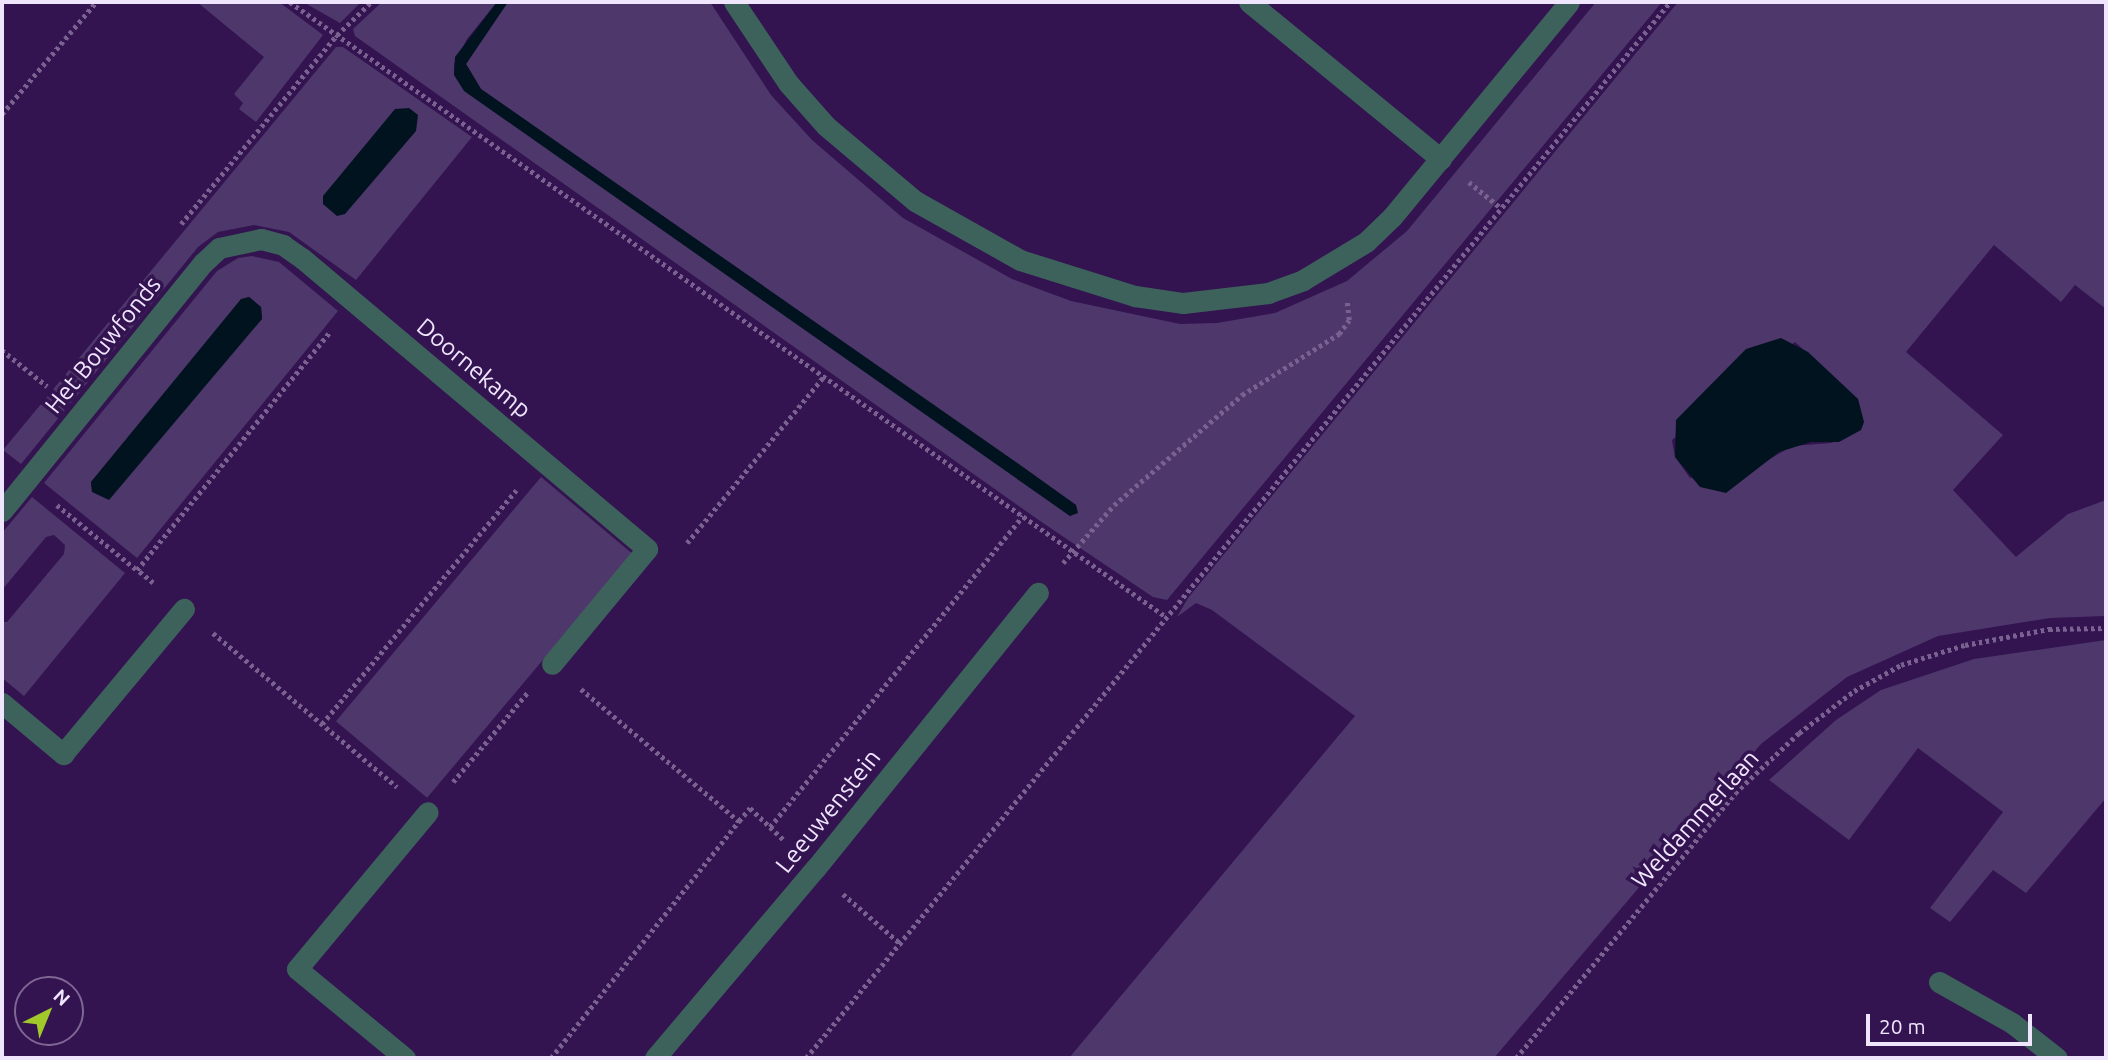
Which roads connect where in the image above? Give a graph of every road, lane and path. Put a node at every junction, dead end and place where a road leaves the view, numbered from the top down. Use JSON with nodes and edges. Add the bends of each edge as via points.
{"nodes":[{"id":1,"x":96,"y":2,"type":"edge"},
{"id":2,"x":290,"y":2,"type":"edge"},
{"id":3,"x":371,"y":2,"type":"edge"},
{"id":4,"x":734,"y":2,"type":"edge"},
{"id":5,"x":1249,"y":2,"type":"edge"},
{"id":6,"x":1569,"y":2,"type":"edge"},
{"id":7,"x":1670,"y":2,"type":"edge"},
{"id":8,"x":337,"y":35,"type":"junction"},
{"id":9,"x":2,"y":114,"type":"edge"},
{"id":10,"x":1441,"y":159,"type":"junction"},
{"id":11,"x":179,"y":226,"type":"dead end"},
{"id":12,"x":261,"y":239,"type":"joint"},
{"id":13,"x":1336,"y":263,"type":"junction"},
{"id":14,"x":355,"y":301,"type":"junction"},
{"id":15,"x":2,"y":350,"type":"edge"},
{"id":16,"x":56,"y":375,"type":"dead end"},
{"id":17,"x":824,"y":376,"type":"junction"},
{"id":18,"x":47,"y":386,"type":"junction"},
{"id":19,"x":40,"y":395,"type":"dead end"},
{"id":20,"x":541,"y":460,"type":"junction"},
{"id":21,"x":26,"y":481,"type":"junction"},
{"id":22,"x":2,"y":511,"type":"edge"},
{"id":23,"x":1023,"y":516,"type":"junction"},
{"id":24,"x":647,"y":549,"type":"junction"},
{"id":25,"x":1074,"y":552,"type":"junction"},
{"id":26,"x":137,"y":570,"type":"junction"},
{"id":27,"x":1038,"y":593,"type":"joint"},
{"id":28,"x":184,"y":609,"type":"junction"},
{"id":29,"x":1165,"y":616,"type":"junction"},
{"id":30,"x":2106,"y":628,"type":"edge"},
{"id":31,"x":552,"y":664,"type":"junction"},
{"id":32,"x":2,"y":703,"type":"edge"},
{"id":33,"x":322,"y":724,"type":"junction"},
{"id":34,"x":428,"y":812,"type":"junction"},
{"id":35,"x":739,"y":821,"type":"junction"},
{"id":36,"x":769,"y":827,"type":"junction"},
{"id":37,"x":815,"y":869,"type":"junction"},
{"id":38,"x":902,"y":945,"type":"junction"},
{"id":39,"x":1939,"y":982,"type":"dead end"},
{"id":40,"x":405,"y":1058,"type":"edge"},
{"id":41,"x":551,"y":1058,"type":"edge"},
{"id":42,"x":655,"y":1058,"type":"edge"},
{"id":43,"x":806,"y":1058,"type":"edge"},
{"id":44,"x":1516,"y":1058,"type":"edge"},
{"id":45,"x":2057,"y":1058,"type":"edge"}],
"edges":[{"from":1,"to":9,"type":"path"},
{"from":2,"to":8,"type":"path"},
{"from":3,"to":8,"type":"path"},
{"from":4,"to":13,"type":"street","via":[[788,83],[868,166],[915,201],[1020,260],[1135,296],[1183,303],[1268,293]]},
{"from":5,"to":10,"type":"street"},
{"from":6,"to":10,"type":"street"},
{"from":7,"to":29,"type":"path"},
{"from":8,"to":11,"type":"path"},
{"from":8,"to":17,"type":"path"},
{"from":10,"to":13,"type":"street","via":[[1392,217]]},
{"from":12,"to":14,"type":"street","name":"Doornekamp","via":[[283,245]]},
{"from":12,"to":21,"type":"street","name":"Het Bouwfonds","via":[[219,248],[203,263]]},
{"from":13,"to":25,"type":"path","via":[[1349,320],[1339,334],[1242,395],[1114,505]]},
{"from":14,"to":20,"type":"street","name":"Doornekamp"},
{"from":14,"to":26,"type":"path"},
{"from":15,"to":18,"type":"path"},
{"from":16,"to":18,"type":"path"},
{"from":17,"to":23,"type":"path"},
{"from":17,"to":24,"type":"path","via":[[668,566]]},
{"from":18,"to":19,"type":"path"},
{"from":20,"to":24,"type":"street","name":"Doornekamp"},
{"from":20,"to":33,"type":"path"},
{"from":21,"to":22,"type":"street","name":"Het Bouwfonds"},
{"from":21,"to":26,"type":"path"},
{"from":23,"to":25,"type":"path"},
{"from":23,"to":36,"type":"path"},
{"from":24,"to":31,"type":"street"},
{"from":25,"to":27,"type":"path"},
{"from":25,"to":29,"type":"path"},
{"from":26,"to":28,"type":"path"},
{"from":27,"to":37,"type":"street","name":"Leeuwenstein"},
{"from":28,"to":32,"type":"street","via":[[63,754]]},
{"from":28,"to":33,"type":"path"},
{"from":29,"to":38,"type":"path"},
{"from":30,"to":44,"type":"path","name":"Weldammerlaan","via":[[2049,629],[1965,645],[1901,665],[1854,691],[1799,733],[1735,793]]},
{"from":31,"to":34,"type":"path"},
{"from":31,"to":35,"type":"path"},
{"from":33,"to":34,"type":"path"},
{"from":34,"to":40,"type":"street","via":[[298,969]]},
{"from":35,"to":36,"type":"path","via":[[750,808]]},
{"from":35,"to":41,"type":"path"},
{"from":36,"to":37,"type":"path"},
{"from":37,"to":38,"type":"path"},
{"from":37,"to":42,"type":"street","name":"Leeuwenstein"},
{"from":38,"to":43,"type":"path"},
{"from":39,"to":45,"type":"street","via":[[2012,1023]]}]}
